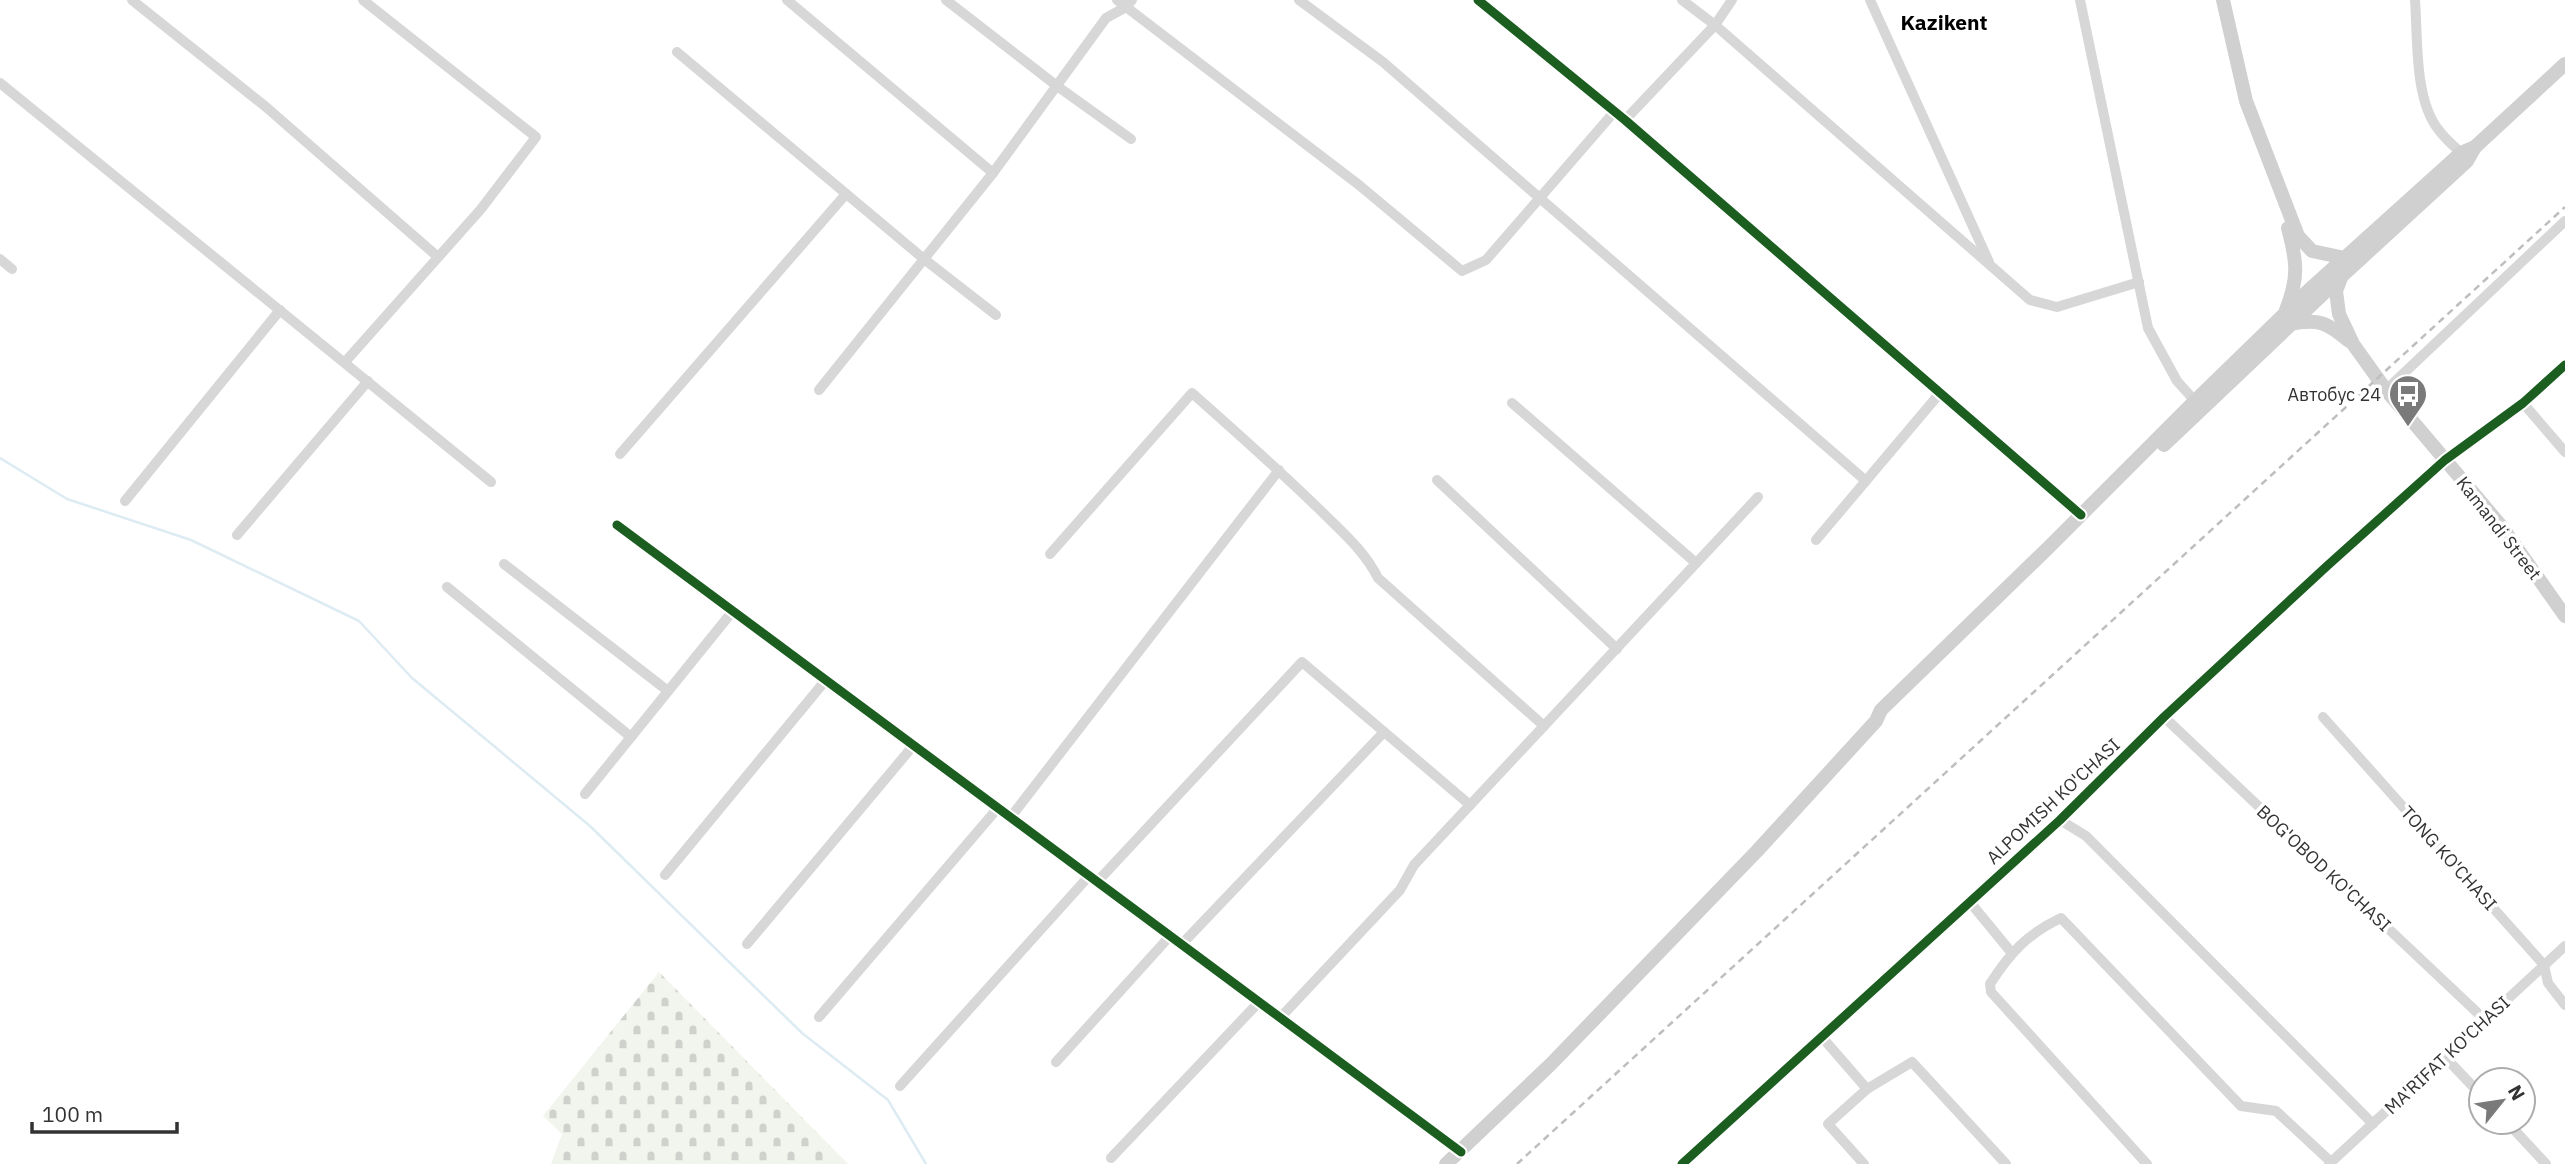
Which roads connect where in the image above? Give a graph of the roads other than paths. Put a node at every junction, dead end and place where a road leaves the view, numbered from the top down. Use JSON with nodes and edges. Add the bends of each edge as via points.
{"nodes":[{"id":1,"x":132,"y":0,"type":"edge"},
{"id":2,"x":363,"y":0,"type":"edge"},
{"id":3,"x":787,"y":0,"type":"edge"},
{"id":4,"x":946,"y":0,"type":"edge"},
{"id":5,"x":1299,"y":0,"type":"edge"},
{"id":6,"x":1478,"y":0,"type":"edge"},
{"id":7,"x":1682,"y":0,"type":"edge"},
{"id":8,"x":1732,"y":0,"type":"edge"},
{"id":9,"x":1870,"y":0,"type":"edge"},
{"id":10,"x":2080,"y":0,"type":"edge"},
{"id":11,"x":2223,"y":0,"type":"edge"},
{"id":12,"x":2415,"y":0,"type":"edge"},
{"id":13,"x":1125,"y":2,"type":"edge"},
{"id":14,"x":1715,"y":25,"type":"junction"},
{"id":15,"x":677,"y":52,"type":"dead end"},
{"id":16,"x":2565,"y":64,"type":"edge"},
{"id":17,"x":0,"y":83,"type":"edge"},
{"id":18,"x":1057,"y":86,"type":"junction"},
{"id":19,"x":1615,"y":111,"type":"junction"},
{"id":20,"x":1625,"y":120,"type":"junction"},
{"id":21,"x":1130,"y":139,"type":"dead end"},
{"id":22,"x":2468,"y":150,"type":"junction"},
{"id":23,"x":993,"y":173,"type":"junction"},
{"id":24,"x":2278,"y":190,"type":"junction"},
{"id":25,"x":846,"y":194,"type":"junction"},
{"id":26,"x":1539,"y":198,"type":"junction"},
{"id":27,"x":2565,"y":220,"type":"edge"},
{"id":28,"x":438,"y":257,"type":"junction"},
{"id":29,"x":2346,"y":258,"type":"junction"},
{"id":30,"x":0,"y":259,"type":"edge"},
{"id":31,"x":924,"y":259,"type":"junction"},
{"id":32,"x":1992,"y":268,"type":"junction"},
{"id":33,"x":12,"y":269,"type":"dead end"},
{"id":34,"x":2342,"y":276,"type":"junction"},
{"id":35,"x":2139,"y":282,"type":"junction"},
{"id":36,"x":280,"y":310,"type":"junction"},
{"id":37,"x":996,"y":315,"type":"dead end"},
{"id":38,"x":2287,"y":319,"type":"junction"},
{"id":39,"x":2353,"y":344,"type":"junction"},
{"id":40,"x":345,"y":362,"type":"junction"},
{"id":41,"x":2565,"y":365,"type":"edge"},
{"id":42,"x":368,"y":381,"type":"junction"},
{"id":43,"x":819,"y":390,"type":"dead end"},
{"id":44,"x":2386,"y":390,"type":"junction"},
{"id":45,"x":1940,"y":393,"type":"junction"},
{"id":46,"x":2194,"y":401,"type":"junction"},
{"id":47,"x":1512,"y":403,"type":"dead end"},
{"id":48,"x":2523,"y":403,"type":"junction"},
{"id":49,"x":2565,"y":452,"type":"edge"},
{"id":50,"x":620,"y":454,"type":"dead end"},
{"id":51,"x":2445,"y":460,"type":"junction"},
{"id":52,"x":1279,"y":470,"type":"junction"},
{"id":53,"x":1437,"y":480,"type":"dead end"},
{"id":54,"x":1866,"y":481,"type":"junction"},
{"id":55,"x":491,"y":482,"type":"dead end"},
{"id":56,"x":1758,"y":496,"type":"dead end"},
{"id":57,"x":125,"y":501,"type":"dead end"},
{"id":58,"x":2081,"y":515,"type":"junction"},
{"id":59,"x":617,"y":524,"type":"dead end"},
{"id":60,"x":237,"y":535,"type":"dead end"},
{"id":61,"x":1816,"y":540,"type":"dead end"},
{"id":62,"x":1050,"y":554,"type":"dead end"},
{"id":63,"x":504,"y":564,"type":"dead end"},
{"id":64,"x":1696,"y":564,"type":"junction"},
{"id":65,"x":447,"y":587,"type":"dead end"},
{"id":66,"x":732,"y":612,"type":"junction"},
{"id":67,"x":2565,"y":616,"type":"edge"},
{"id":68,"x":1617,"y":649,"type":"junction"},
{"id":69,"x":825,"y":681,"type":"junction"},
{"id":70,"x":668,"y":691,"type":"junction"},
{"id":71,"x":2164,"y":717,"type":"junction"},
{"id":72,"x":2323,"y":717,"type":"dead end"},
{"id":73,"x":1876,"y":721,"type":"junction"},
{"id":74,"x":1544,"y":726,"type":"junction"},
{"id":75,"x":1384,"y":732,"type":"junction"},
{"id":76,"x":631,"y":737,"type":"junction"},
{"id":77,"x":913,"y":746,"type":"junction"},
{"id":78,"x":585,"y":794,"type":"dead end"},
{"id":79,"x":1470,"y":805,"type":"junction"},
{"id":80,"x":997,"y":809,"type":"junction"},
{"id":81,"x":1010,"y":818,"type":"junction"},
{"id":82,"x":2060,"y":820,"type":"junction"},
{"id":83,"x":665,"y":875,"type":"dead end"},
{"id":84,"x":1093,"y":879,"type":"junction"},
{"id":85,"x":1969,"y":901,"type":"junction"},
{"id":86,"x":1170,"y":936,"type":"junction"},
{"id":87,"x":747,"y":944,"type":"dead end"},
{"id":88,"x":1181,"y":944,"type":"junction"},
{"id":89,"x":2565,"y":946,"type":"edge"},
{"id":90,"x":2011,"y":952,"type":"junction"},
{"id":91,"x":2544,"y":965,"type":"junction"},
{"id":92,"x":1259,"y":1002,"type":"junction"},
{"id":93,"x":2565,"y":1005,"type":"edge"},
{"id":94,"x":819,"y":1017,"type":"dead end"},
{"id":95,"x":1280,"y":1018,"type":"junction"},
{"id":96,"x":2484,"y":1019,"type":"junction"},
{"id":97,"x":1821,"y":1036,"type":"junction"},
{"id":98,"x":2444,"y":1056,"type":"junction"},
{"id":99,"x":1056,"y":1062,"type":"dead end"},
{"id":100,"x":2467,"y":1080,"type":"edge"},
{"id":101,"x":900,"y":1086,"type":"dead end"},
{"id":102,"x":1867,"y":1089,"type":"junction"},
{"id":103,"x":2373,"y":1124,"type":"junction"},
{"id":104,"x":2520,"y":1136,"type":"edge"},
{"id":105,"x":1461,"y":1152,"type":"junction"},
{"id":106,"x":1111,"y":1158,"type":"dead end"},
{"id":107,"x":2330,"y":1163,"type":"edge"},
{"id":108,"x":1446,"y":1164,"type":"edge"},
{"id":109,"x":1683,"y":1164,"type":"edge"},
{"id":110,"x":1864,"y":1164,"type":"edge"},
{"id":111,"x":2006,"y":1164,"type":"edge"},
{"id":112,"x":2147,"y":1164,"type":"edge"},
{"id":113,"x":2546,"y":1164,"type":"edge"}],
"edges":[{"from":1,"to":28,"type":"street","via":[[266,107]]},
{"from":2,"to":28,"type":"street","via":[[536,137]]},
{"from":3,"to":23,"type":"street"},
{"from":4,"to":18,"type":"street"},
{"from":5,"to":26,"type":"street","via":[[1383,62]]},
{"from":6,"to":19,"type":"street"},
{"from":7,"to":14,"type":"street"},
{"from":8,"to":14,"type":"street"},
{"from":9,"to":32,"type":"street"},
{"from":10,"to":35,"type":"street"},
{"from":11,"to":24,"type":"main road","via":[[2246,101]]},
{"from":12,"to":22,"type":"street","via":[[2422,90],[2429,116],[2438,130]]},
{"from":13,"to":18,"type":"street","via":[[1106,18]]},
{"from":13,"to":26,"type":"street","via":[[1462,271],[1486,260]]},
{"from":14,"to":20,"type":"street"},
{"from":14,"to":32,"type":"street"},
{"from":15,"to":25,"type":"street"},
{"from":16,"to":22,"type":"main road"},
{"from":17,"to":36,"type":"street"},
{"from":18,"to":21,"type":"street"},
{"from":18,"to":23,"type":"street"},
{"from":19,"to":20,"type":"street"},
{"from":19,"to":26,"type":"street"},
{"from":20,"to":45,"type":"street"},
{"from":22,"to":29,"type":"main road"},
{"from":22,"to":34,"type":"main road","via":[[2467,161]]},
{"from":23,"to":31,"type":"street"},
{"from":24,"to":29,"type":"main road","via":[[2298,236],[2312,251]]},
{"from":24,"to":38,"type":"main road","via":[[2295,253],[2295,285]]},
{"from":25,"to":31,"type":"street"},
{"from":25,"to":50,"type":"street"},
{"from":26,"to":54,"type":"street"},
{"from":27,"to":44,"type":"street"},
{"from":28,"to":40,"type":"street"},
{"from":29,"to":38,"type":"main road"},
{"from":30,"to":33,"type":"street"},
{"from":31,"to":37,"type":"street"},
{"from":31,"to":43,"type":"street"},
{"from":32,"to":35,"type":"street","via":[[2031,300],[2057,307]]},
{"from":34,"to":38,"type":"main road"},
{"from":34,"to":39,"type":"main road","name":"Kamandi Street","via":[[2336,291],[2339,314]]},
{"from":35,"to":46,"type":"street","via":[[2148,328]]},
{"from":36,"to":40,"type":"street"},
{"from":36,"to":57,"type":"street"},
{"from":38,"to":39,"type":"main road","name":"Kamandi Street","via":[[2328,323]]},
{"from":38,"to":46,"type":"main road"},
{"from":38,"to":73,"type":"main road","via":[[1887,717]]},
{"from":39,"to":44,"type":"main road","name":"Kamandi Street"},
{"from":40,"to":42,"type":"street"},
{"from":41,"to":48,"type":"street","name":"ALPOMISH KO'CHASI"},
{"from":42,"to":55,"type":"street"},
{"from":42,"to":60,"type":"street"},
{"from":44,"to":51,"type":"main road","name":"Kamandi Street"},
{"from":45,"to":54,"type":"street"},
{"from":45,"to":58,"type":"street"},
{"from":46,"to":58,"type":"main road"},
{"from":47,"to":64,"type":"street"},
{"from":48,"to":49,"type":"street"},
{"from":48,"to":51,"type":"street","name":"ALPOMISH KO'CHASI"},
{"from":51,"to":67,"type":"main road","name":"Kamandi Street","via":[[2502,527]]},
{"from":51,"to":71,"type":"street","name":"ALPOMISH KO'CHASI"},
{"from":52,"to":62,"type":"street","via":[[1192,393]]},
{"from":52,"to":74,"type":"street","via":[[1369,560],[1378,578]]},
{"from":52,"to":81,"type":"street"},
{"from":53,"to":68,"type":"street"},
{"from":54,"to":61,"type":"street"},
{"from":56,"to":64,"type":"street"},
{"from":58,"to":73,"type":"main road","via":[[1881,710]]},
{"from":59,"to":66,"type":"street"},
{"from":63,"to":70,"type":"street"},
{"from":64,"to":68,"type":"street"},
{"from":65,"to":76,"type":"street"},
{"from":66,"to":69,"type":"street"},
{"from":66,"to":70,"type":"street"},
{"from":68,"to":74,"type":"street"},
{"from":69,"to":77,"type":"street"},
{"from":69,"to":83,"type":"street"},
{"from":70,"to":76,"type":"street"},
{"from":71,"to":82,"type":"street","name":"ALPOMISH KO'CHASI"},
{"from":71,"to":96,"type":"street","name":"BOG'OBOD KO'CHASI"},
{"from":72,"to":91,"type":"street","name":"TONG KO'CHASI"},
{"from":73,"to":105,"type":"main road","via":[[1757,851]]},
{"from":74,"to":79,"type":"street"},
{"from":75,"to":79,"type":"street"},
{"from":75,"to":84,"type":"street","via":[[1302,662]]},
{"from":75,"to":88,"type":"street"},
{"from":76,"to":78,"type":"street"},
{"from":77,"to":80,"type":"street"},
{"from":77,"to":87,"type":"street"},
{"from":79,"to":95,"type":"street","via":[[1414,865],[1400,891]]},
{"from":80,"to":81,"type":"street"},
{"from":80,"to":94,"type":"street"},
{"from":81,"to":84,"type":"street"},
{"from":82,"to":85,"type":"street","name":"ALPOMISH KO'CHASI"},
{"from":82,"to":103,"type":"street","via":[[2086,836]]},
{"from":84,"to":86,"type":"street"},
{"from":84,"to":101,"type":"street"},
{"from":85,"to":90,"type":"street"},
{"from":85,"to":97,"type":"street","name":"ALPOMISH KO'CHASI"},
{"from":86,"to":88,"type":"street"},
{"from":86,"to":99,"type":"street"},
{"from":88,"to":92,"type":"street"},
{"from":89,"to":91,"type":"street","name":"MA'RIFAT KO'CHASI"},
{"from":90,"to":107,"type":"street","via":[[2061,918],[2241,1106],[2276,1111]]},
{"from":90,"to":112,"type":"street","via":[[1990,984],[1992,992]]},
{"from":91,"to":93,"type":"street","name":"TONG KO'CHASI","via":[[2548,983]]},
{"from":91,"to":96,"type":"street","name":"MA'RIFAT KO'CHASI"},
{"from":92,"to":95,"type":"street"},
{"from":92,"to":106,"type":"street"},
{"from":95,"to":105,"type":"street"},
{"from":96,"to":98,"type":"street","name":"MA'RIFAT KO'CHASI"},
{"from":97,"to":102,"type":"street"},
{"from":97,"to":109,"type":"street","name":"ALPOMISH KO'CHASI"},
{"from":98,"to":100,"type":"street"},
{"from":98,"to":103,"type":"street","name":"MA'RIFAT KO'CHASI"},
{"from":102,"to":110,"type":"street","via":[[1828,1124]]},
{"from":102,"to":111,"type":"street","via":[[1912,1062]]},
{"from":103,"to":107,"type":"street","name":"MA'RIFAT KO'CHASI"},
{"from":104,"to":113,"type":"street"},
{"from":105,"to":108,"type":"main road"}]}
